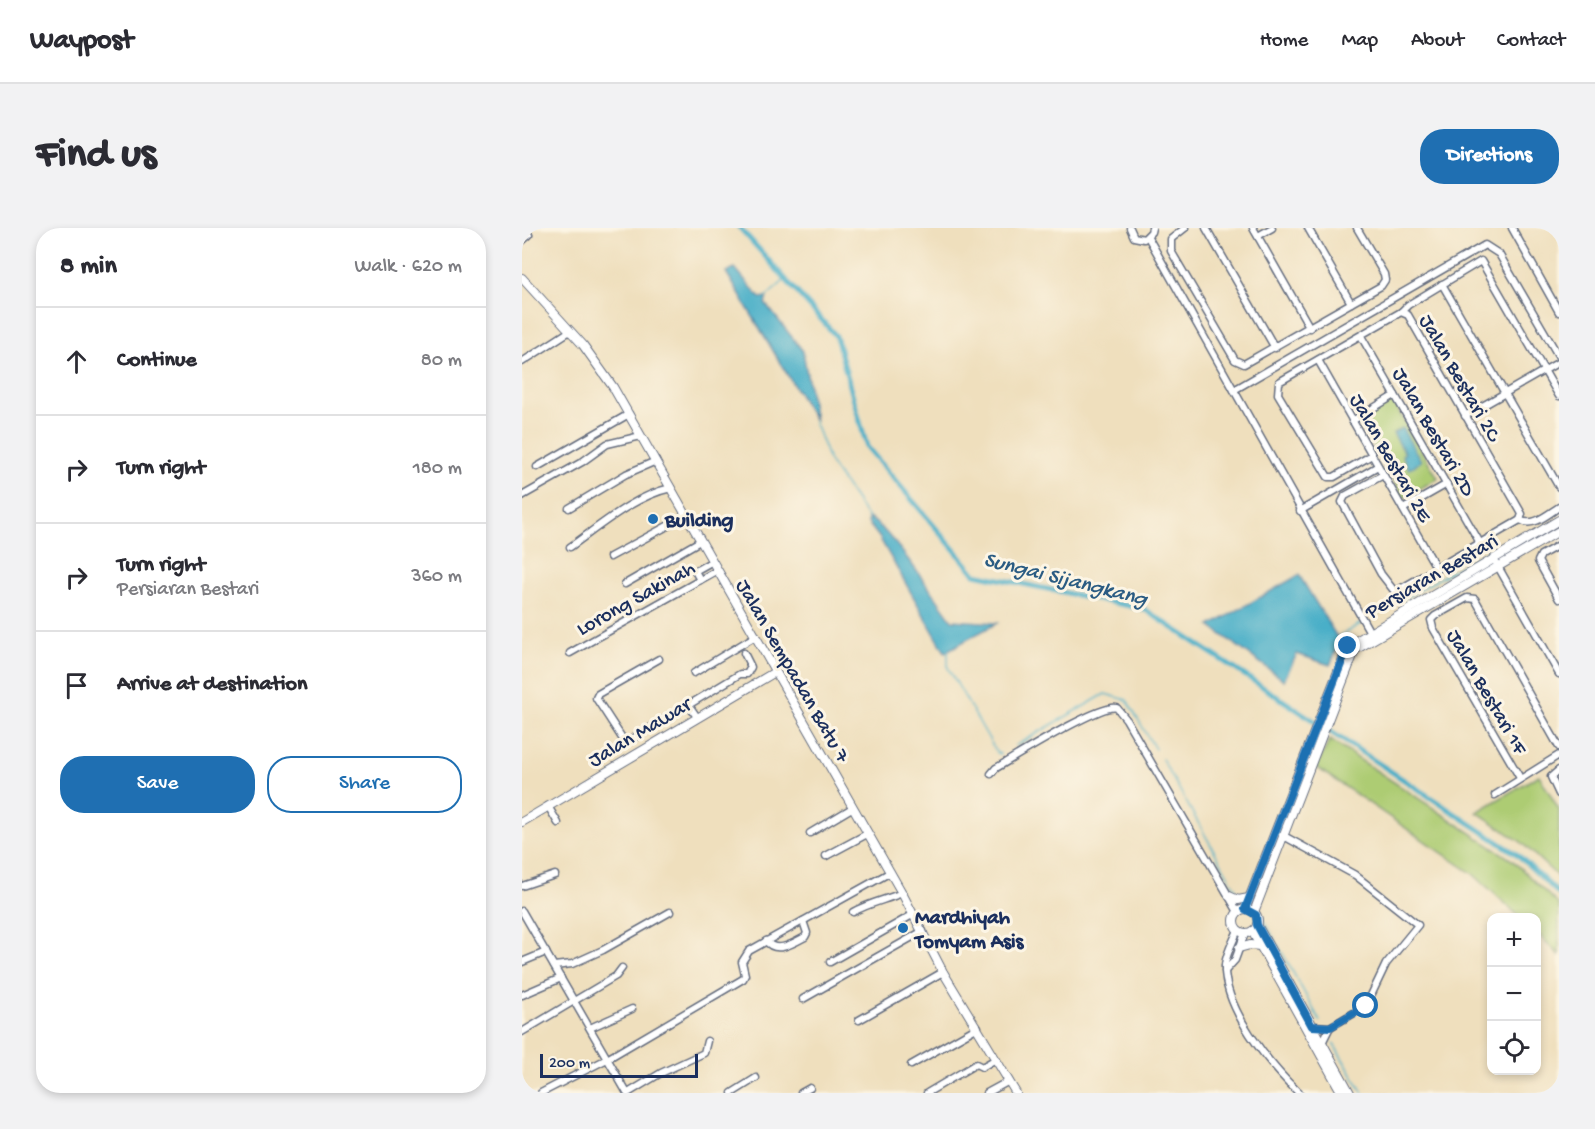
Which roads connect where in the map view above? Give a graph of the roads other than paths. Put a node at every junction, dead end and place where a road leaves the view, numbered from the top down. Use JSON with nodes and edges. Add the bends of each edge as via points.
{"nodes":[{"id":1,"x":525,"y":228,"type":"edge"},
{"id":2,"x":1130,"y":228,"type":"edge"},
{"id":3,"x":1152,"y":228,"type":"edge"},
{"id":4,"x":1185,"y":228,"type":"edge"},
{"id":5,"x":1206,"y":228,"type":"edge"},
{"id":6,"x":1253,"y":228,"type":"edge"},
{"id":7,"x":1272,"y":228,"type":"edge"},
{"id":8,"x":1308,"y":228,"type":"edge"},
{"id":9,"x":1357,"y":228,"type":"edge"},
{"id":10,"x":1512,"y":228,"type":"edge"},
{"id":11,"x":1258,"y":236,"type":"junction"},
{"id":12,"x":1148,"y":237,"type":"junction"},
{"id":13,"x":522,"y":241,"type":"edge"},
{"id":14,"x":522,"y":278,"type":"edge"},
{"id":15,"x":1442,"y":284,"type":"junction"},
{"id":16,"x":526,"y":287,"type":"edge"},
{"id":17,"x":1351,"y":303,"type":"junction"},
{"id":18,"x":1401,"y":312,"type":"junction"},
{"id":19,"x":1559,"y":312,"type":"edge"},
{"id":20,"x":1310,"y":328,"type":"junction"},
{"id":21,"x":570,"y":331,"type":"junction"},
{"id":22,"x":1361,"y":336,"type":"junction"},
{"id":23,"x":1275,"y":348,"type":"junction"},
{"id":24,"x":1559,"y":359,"type":"edge"},
{"id":25,"x":1318,"y":360,"type":"junction"},
{"id":26,"x":522,"y":362,"type":"edge"},
{"id":27,"x":1544,"y":370,"type":"junction"},
{"id":28,"x":1234,"y":390,"type":"junction"},
{"id":29,"x":1505,"y":393,"type":"junction"},
{"id":30,"x":1395,"y":395,"type":"junction"},
{"id":31,"x":1559,"y":396,"type":"edge"},
{"id":32,"x":629,"y":414,"type":"junction"},
{"id":33,"x":1465,"y":416,"type":"junction"},
{"id":34,"x":1352,"y":421,"type":"junction"},
{"id":35,"x":641,"y":436,"type":"junction"},
{"id":36,"x":1372,"y":455,"type":"junction"},
{"id":37,"x":656,"y":461,"type":"junction"},
{"id":38,"x":537,"y":466,"type":"dead end"},
{"id":39,"x":1378,"y":466,"type":"junction"},
{"id":40,"x":1383,"y":475,"type":"junction"},
{"id":41,"x":1447,"y":484,"type":"junction"},
{"id":42,"x":1559,"y":487,"type":"edge"},
{"id":43,"x":671,"y":488,"type":"junction"},
{"id":44,"x":522,"y":496,"type":"edge"},
{"id":45,"x":1559,"y":507,"type":"edge"},
{"id":46,"x":569,"y":508,"type":"dead end"},
{"id":47,"x":1403,"y":509,"type":"junction"},
{"id":48,"x":1300,"y":511,"type":"junction"},
{"id":49,"x":686,"y":516,"type":"junction"},
{"id":50,"x":1520,"y":520,"type":"junction"},
{"id":51,"x":1559,"y":520,"type":"edge"},
{"id":52,"x":1559,"y":531,"type":"edge"},
{"id":53,"x":700,"y":541,"type":"junction"},
{"id":54,"x":1480,"y":543,"type":"junction"},
{"id":55,"x":1559,"y":545,"type":"edge"},
{"id":56,"x":570,"y":547,"type":"dead end"},
{"id":57,"x":610,"y":557,"type":"dead end"},
{"id":58,"x":711,"y":562,"type":"junction"},
{"id":59,"x":1496,"y":563,"type":"junction"},
{"id":60,"x":1437,"y":569,"type":"junction"},
{"id":61,"x":716,"y":571,"type":"junction"},
{"id":62,"x":700,"y":580,"type":"junction"},
{"id":63,"x":625,"y":584,"type":"dead end"},
{"id":64,"x":1559,"y":599,"type":"edge"},
{"id":65,"x":1372,"y":635,"type":"junction"},
{"id":66,"x":754,"y":637,"type":"junction"},
{"id":67,"x":570,"y":653,"type":"dead end"},
{"id":68,"x":744,"y":653,"type":"dead end"},
{"id":69,"x":659,"y":659,"type":"dead end"},
{"id":70,"x":775,"y":672,"type":"junction"},
{"id":71,"x":694,"y":673,"type":"dead end"},
{"id":72,"x":1559,"y":674,"type":"edge"},
{"id":73,"x":688,"y":704,"type":"junction"},
{"id":74,"x":697,"y":717,"type":"junction"},
{"id":75,"x":1317,"y":737,"type":"junction"},
{"id":76,"x":1559,"y":747,"type":"edge"},
{"id":77,"x":1559,"y":755,"type":"edge"},
{"id":78,"x":1559,"y":770,"type":"edge"},
{"id":79,"x":991,"y":774,"type":"dead end"},
{"id":80,"x":1520,"y":778,"type":"junction"},
{"id":81,"x":1559,"y":794,"type":"edge"},
{"id":82,"x":1495,"y":795,"type":"dead end"},
{"id":83,"x":549,"y":806,"type":"junction"},
{"id":84,"x":852,"y":808,"type":"junction"},
{"id":85,"x":522,"y":822,"type":"edge"},
{"id":86,"x":558,"y":823,"type":"dead end"},
{"id":87,"x":810,"y":833,"type":"dead end"},
{"id":88,"x":867,"y":834,"type":"junction"},
{"id":89,"x":1282,"y":835,"type":"junction"},
{"id":90,"x":826,"y":856,"type":"dead end"},
{"id":91,"x":889,"y":873,"type":"junction"},
{"id":92,"x":555,"y":875,"type":"dead end"},
{"id":93,"x":522,"y":886,"type":"edge"},
{"id":94,"x":902,"y":893,"type":"junction"},
{"id":95,"x":1228,"y":896,"type":"junction"},
{"id":96,"x":1250,"y":898,"type":"junction"},
{"id":97,"x":522,"y":910,"type":"edge"},
{"id":98,"x":1242,"y":911,"type":"junction"},
{"id":99,"x":670,"y":912,"type":"dead end"},
{"id":100,"x":853,"y":912,"type":"dead end"},
{"id":101,"x":1254,"y":912,"type":"junction"},
{"id":102,"x":914,"y":914,"type":"junction"},
{"id":103,"x":803,"y":921,"type":"junction"},
{"id":104,"x":1248,"y":930,"type":"junction"},
{"id":105,"x":923,"y":931,"type":"junction"},
{"id":106,"x":766,"y":941,"type":"junction"},
{"id":107,"x":1260,"y":946,"type":"junction"},
{"id":108,"x":1239,"y":948,"type":"junction"},
{"id":109,"x":546,"y":952,"type":"junction"},
{"id":110,"x":522,"y":962,"type":"edge"},
{"id":111,"x":830,"y":962,"type":"dead end"},
{"id":112,"x":554,"y":966,"type":"junction"},
{"id":113,"x":622,"y":968,"type":"dead end"},
{"id":114,"x":1225,"y":971,"type":"junction"},
{"id":115,"x":943,"y":972,"type":"junction"},
{"id":116,"x":561,"y":978,"type":"junction"},
{"id":117,"x":522,"y":995,"type":"edge"},
{"id":118,"x":803,"y":999,"type":"dead end"},
{"id":119,"x":574,"y":1002,"type":"junction"},
{"id":120,"x":632,"y":1009,"type":"dead end"},
{"id":121,"x":859,"y":1020,"type":"dead end"},
{"id":122,"x":1312,"y":1026,"type":"junction"},
{"id":123,"x":978,"y":1027,"type":"junction"},
{"id":124,"x":1330,"y":1027,"type":"junction"},
{"id":125,"x":590,"y":1028,"type":"junction"},
{"id":126,"x":522,"y":1032,"type":"edge"},
{"id":127,"x":707,"y":1041,"type":"dead end"},
{"id":128,"x":1322,"y":1043,"type":"junction"},
{"id":129,"x":607,"y":1059,"type":"junction"},
{"id":130,"x":996,"y":1059,"type":"junction"},
{"id":131,"x":911,"y":1065,"type":"dead end"},
{"id":132,"x":756,"y":1078,"type":"dead end"},
{"id":133,"x":1009,"y":1081,"type":"junction"},
{"id":134,"x":810,"y":1088,"type":"dead end"},
{"id":135,"x":541,"y":1093,"type":"edge"},
{"id":136,"x":627,"y":1093,"type":"edge"},
{"id":137,"x":732,"y":1093,"type":"edge"},
{"id":138,"x":801,"y":1093,"type":"edge"},
{"id":139,"x":927,"y":1093,"type":"edge"},
{"id":140,"x":987,"y":1093,"type":"edge"},
{"id":141,"x":1016,"y":1093,"type":"edge"},
{"id":142,"x":1299,"y":1093,"type":"edge"},
{"id":143,"x":1342,"y":1093,"type":"edge"},
{"id":144,"x":1350,"y":1093,"type":"edge"}],
"edges":[{"from":1,"to":13,"type":"street","via":[[529,235]]},
{"from":2,"to":12,"type":"street","via":[[1139,239]]},
{"from":3,"to":12,"type":"street"},
{"from":4,"to":23,"type":"street","via":[[1171,239],[1171,251],[1234,360],[1249,363]]},
{"from":5,"to":23,"type":"street"},
{"from":6,"to":11,"type":"street"},
{"from":7,"to":11,"type":"street"},
{"from":8,"to":17,"type":"street"},
{"from":9,"to":17,"type":"street","via":[[1384,280],[1381,286]]},
{"from":10,"to":19,"type":"street"},
{"from":11,"to":20,"type":"street"},
{"from":12,"to":28,"type":"street"},
{"from":14,"to":16,"type":"street","name":"Jalan Sempadan Batu 7"},
{"from":15,"to":18,"type":"street"},
{"from":15,"to":27,"type":"street","via":[[1481,261]]},
{"from":15,"to":29,"type":"street"},
{"from":16,"to":21,"type":"street","name":"Jalan Sempadan Batu 7"},
{"from":17,"to":20,"type":"street"},
{"from":18,"to":22,"type":"street","name":"Jalan Bestari 2C"},
{"from":18,"to":33,"type":"street","name":"Jalan Bestari 2C","via":[[1408,315]]},
{"from":20,"to":23,"type":"street"},
{"from":21,"to":26,"type":"street"},
{"from":21,"to":32,"type":"street","name":"Jalan Sempadan Batu 7","via":[[596,360]]},
{"from":22,"to":25,"type":"street","name":"Jalan Bestari 2C"},
{"from":22,"to":30,"type":"street","name":"Jalan Bestari 2D"},
{"from":24,"to":27,"type":"street"},
{"from":24,"to":28,"type":"street","via":[[1498,254],[1485,244]]},
{"from":25,"to":34,"type":"street","name":"Jalan Bestari 2E"},
{"from":25,"to":36,"type":"street","name":"Jalan Bestari 2C","via":[[1280,382],[1278,394],[1328,477]]},
{"from":27,"to":29,"type":"street"},
{"from":27,"to":31,"type":"street"},
{"from":28,"to":48,"type":"street"},
{"from":29,"to":33,"type":"street"},
{"from":29,"to":42,"type":"street"},
{"from":30,"to":34,"type":"street"},
{"from":30,"to":41,"type":"street","name":"Jalan Bestari 2D"},
{"from":32,"to":35,"type":"street","name":"Jalan Sempadan Batu 7"},
{"from":32,"to":38,"type":"street"},
{"from":33,"to":50,"type":"street","name":"Jalan Bestari 2C","via":[[1522,514]]},
{"from":34,"to":36,"type":"street","name":"Jalan Bestari 2E"},
{"from":35,"to":37,"type":"street","name":"Jalan Sempadan Batu 7"},
{"from":35,"to":44,"type":"street","via":[[607,444]]},
{"from":36,"to":39,"type":"street","name":"Jalan Bestari 2E"},
{"from":37,"to":43,"type":"street","name":"Jalan Sempadan Batu 7"},
{"from":37,"to":46,"type":"street"},
{"from":39,"to":40,"type":"street","name":"Jalan Bestari 2E"},
{"from":39,"to":48,"type":"street"},
{"from":40,"to":47,"type":"street","name":"Jalan Bestari 2E"},
{"from":40,"to":60,"type":"street","via":[[1345,496],[1342,502],[1390,589],[1401,591]]},
{"from":41,"to":47,"type":"street"},
{"from":41,"to":54,"type":"street","name":"Jalan Bestari 2D"},
{"from":43,"to":49,"type":"street","name":"Jalan Sempadan Batu 7"},
{"from":43,"to":56,"type":"street","via":[[632,505]]},
{"from":45,"to":50,"type":"street","via":[[1532,523]]},
{"from":47,"to":60,"type":"street","name":"Jalan Bestari 2E"},
{"from":48,"to":65,"type":"street"},
{"from":49,"to":53,"type":"street","name":"Jalan Sempadan Batu 7"},
{"from":49,"to":57,"type":"street"},
{"from":50,"to":54,"type":"street"},
{"from":51,"to":59,"type":"street","name":"Persiaran Bestari"},
{"from":52,"to":59,"type":"street","name":"Persiaran Bestari"},
{"from":53,"to":58,"type":"street","name":"Jalan Sempadan Batu 7"},
{"from":53,"to":63,"type":"street"},
{"from":54,"to":60,"type":"street"},
{"from":55,"to":64,"type":"street","via":[[1542,555],[1539,564]]},
{"from":58,"to":61,"type":"street","name":"Jalan Sempadan Batu 7"},
{"from":58,"to":62,"type":"street","via":[[695,571]]},
{"from":59,"to":65,"type":"street","name":"Persiaran Bestari"},
{"from":59,"to":72,"type":"street"},
{"from":61,"to":62,"type":"street","name":"Lorong Sakinah"},
{"from":61,"to":66,"type":"street","name":"Jalan Sempadan Batu 7"},
{"from":62,"to":67,"type":"street","name":"Lorong Sakinah"},
{"from":65,"to":75,"type":"street","name":"Persiaran Bestari","via":[[1355,650]]},
{"from":66,"to":70,"type":"street","name":"Jalan Sempadan Batu 7"},
{"from":66,"to":71,"type":"street"},
{"from":68,"to":73,"type":"street","via":[[751,667],[747,674],[740,674]]},
{"from":69,"to":73,"type":"street","via":[[598,694],[596,698],[610,722],[627,741]]},
{"from":70,"to":74,"type":"street","name":"Jalan Mawar"},
{"from":70,"to":84,"type":"street","name":"Jalan Sempadan Batu 7"},
{"from":73,"to":74,"type":"street"},
{"from":74,"to":83,"type":"street","name":"Jalan Mawar"},
{"from":75,"to":89,"type":"street","name":"Persiaran Bestari"},
{"from":75,"to":96,"type":"street","name":"Persiaran Bestari"},
{"from":76,"to":80,"type":"street","name":"Jalan Bestari 1F","via":[[1475,598],[1467,597],[1431,620]]},
{"from":77,"to":80,"type":"street"},
{"from":78,"to":81,"type":"street","via":[[1551,777]]},
{"from":79,"to":95,"type":"street","via":[[1104,708],[1117,708]]},
{"from":80,"to":82,"type":"street"},
{"from":83,"to":85,"type":"street","name":"Jalan Mawar"},
{"from":83,"to":86,"type":"street"},
{"from":84,"to":87,"type":"street"},
{"from":84,"to":88,"type":"street","name":"Jalan Sempadan Batu 7"},
{"from":88,"to":90,"type":"street"},
{"from":88,"to":91,"type":"street","name":"Jalan Sempadan Batu 7"},
{"from":89,"to":101,"type":"street","name":"Persiaran Bestari"},
{"from":89,"to":124,"type":"street","via":[[1345,868],[1418,925],[1386,964],[1366,1006]]},
{"from":91,"to":94,"type":"street","name":"Jalan Sempadan Batu 7"},
{"from":91,"to":103,"type":"street"},
{"from":92,"to":93,"type":"street"},
{"from":94,"to":100,"type":"street"},
{"from":94,"to":102,"type":"street","name":"Jalan Sempadan Batu 7"},
{"from":95,"to":96,"type":"street"},
{"from":95,"to":98,"type":"street"},
{"from":96,"to":98,"type":"street","name":"Persiaran Bestari"},
{"from":97,"to":109,"type":"street"},
{"from":98,"to":101,"type":"street"},
{"from":98,"to":104,"type":"street","via":[[1234,919]]},
{"from":99,"to":112,"type":"street","via":[[603,950],[572,964]]},
{"from":101,"to":104,"type":"street"},
{"from":102,"to":105,"type":"street","name":"Jalan Sempadan Batu 7"},
{"from":102,"to":111,"type":"street"},
{"from":103,"to":106,"type":"street"},
{"from":103,"to":106,"type":"street","via":[[805,937],[777,949]]},
{"from":104,"to":107,"type":"street"},
{"from":104,"to":108,"type":"street"},
{"from":104,"to":114,"type":"street","via":[[1226,962]]},
{"from":104,"to":122,"type":"street"},
{"from":105,"to":115,"type":"street","name":"Jalan Sempadan Batu 7"},
{"from":105,"to":118,"type":"street"},
{"from":106,"to":129,"type":"street","via":[[743,956],[743,979]]},
{"from":107,"to":108,"type":"street"},
{"from":107,"to":143,"type":"street"},
{"from":108,"to":114,"type":"street"},
{"from":109,"to":110,"type":"street"},
{"from":109,"to":112,"type":"street"},
{"from":112,"to":116,"type":"street"},
{"from":113,"to":119,"type":"street","via":[[616,976]]},
{"from":114,"to":142,"type":"street","via":[[1232,999],[1247,1029]]},
{"from":115,"to":121,"type":"street"},
{"from":115,"to":123,"type":"street","name":"Jalan Sempadan Batu 7"},
{"from":116,"to":117,"type":"street"},
{"from":116,"to":119,"type":"street"},
{"from":119,"to":125,"type":"street"},
{"from":119,"to":126,"type":"street"},
{"from":120,"to":125,"type":"street"},
{"from":122,"to":124,"type":"street"},
{"from":122,"to":128,"type":"street"},
{"from":123,"to":130,"type":"street","name":"Jalan Sempadan Batu 7"},
{"from":123,"to":131,"type":"street"},
{"from":124,"to":128,"type":"street"},
{"from":125,"to":129,"type":"street"},
{"from":127,"to":136,"type":"street","via":[[704,1053]]},
{"from":128,"to":144,"type":"street"},
{"from":129,"to":135,"type":"street"},
{"from":129,"to":136,"type":"street"},
{"from":130,"to":133,"type":"street","name":"Jalan Sempadan Batu 7"},
{"from":130,"to":139,"type":"street","via":[[951,1076]]},
{"from":132,"to":137,"type":"street"},
{"from":133,"to":140,"type":"street"},
{"from":133,"to":141,"type":"street","name":"Jalan Sempadan Batu 7"},
{"from":134,"to":138,"type":"street"}]}
